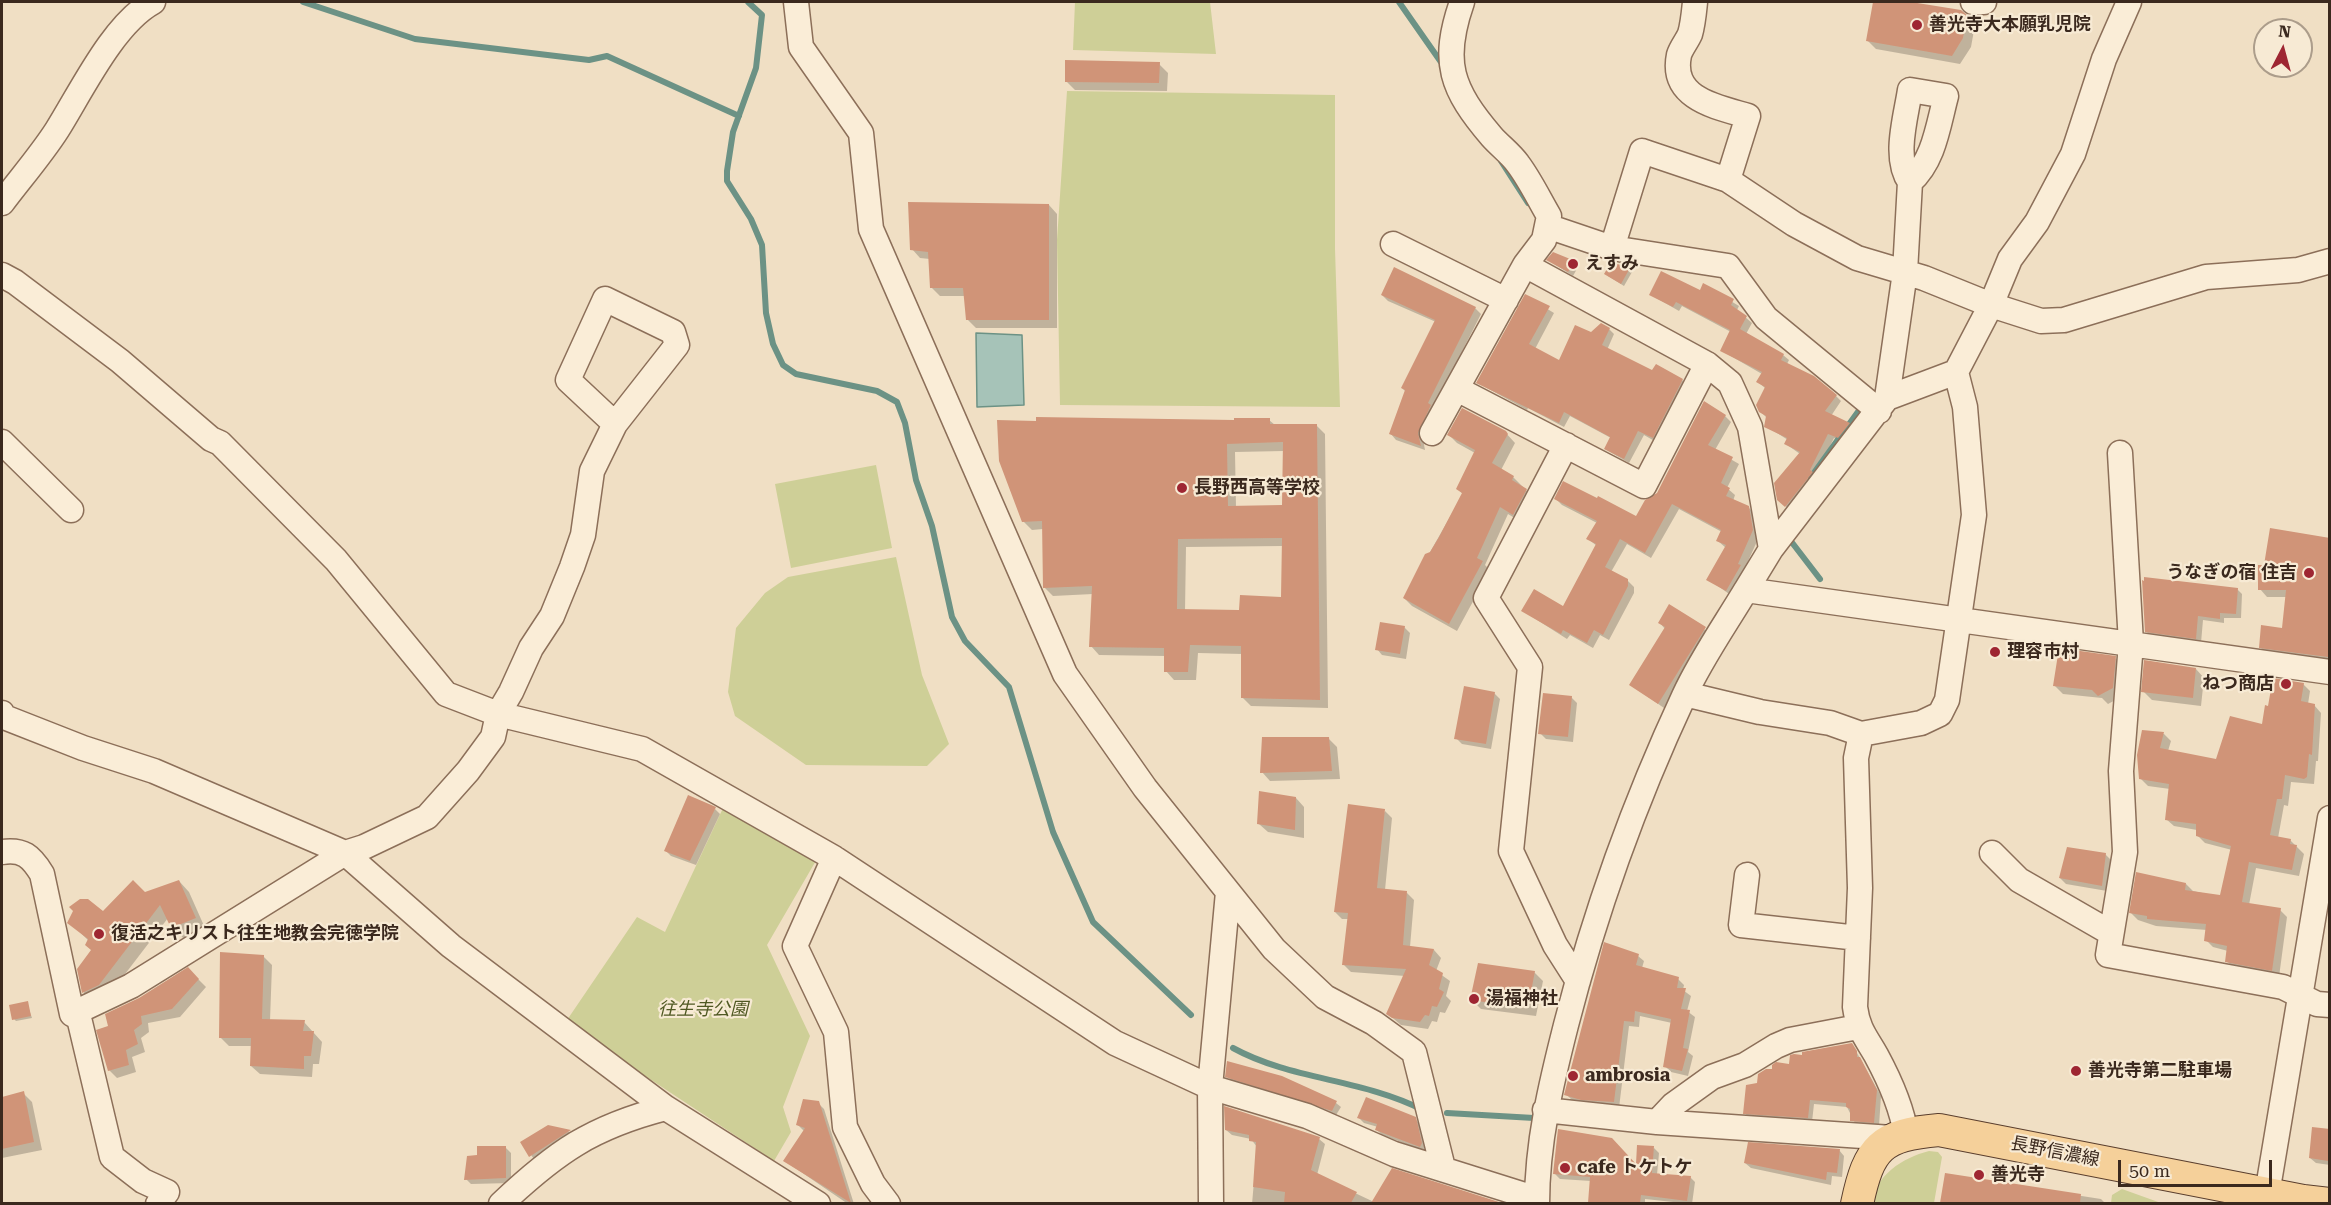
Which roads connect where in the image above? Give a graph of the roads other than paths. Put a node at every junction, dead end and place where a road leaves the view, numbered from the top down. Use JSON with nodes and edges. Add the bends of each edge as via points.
{"nodes":[{"id":1,"x":153,"y":2,"type":"edge"},
{"id":2,"x":795,"y":2,"type":"edge"},
{"id":3,"x":1462,"y":2,"type":"edge"},
{"id":4,"x":1695,"y":2,"type":"edge"},
{"id":5,"x":1973,"y":2,"type":"edge"},
{"id":6,"x":1984,"y":2,"type":"edge"},
{"id":7,"x":2129,"y":2,"type":"edge"},
{"id":8,"x":1728,"y":180,"type":"junction"},
{"id":9,"x":1910,"y":182,"type":"dead end"},
{"id":10,"x":2,"y":203,"type":"edge"},
{"id":11,"x":1547,"y":226,"type":"junction"},
{"id":12,"x":1393,"y":244,"type":"dead end"},
{"id":13,"x":1612,"y":248,"type":"junction"},
{"id":14,"x":2330,"y":261,"type":"edge"},
{"id":15,"x":1525,"y":265,"type":"junction"},
{"id":16,"x":1905,"y":272,"type":"junction"},
{"id":17,"x":2,"y":275,"type":"edge"},
{"id":18,"x":1506,"y":300,"type":"junction"},
{"id":19,"x":1991,"y":305,"type":"junction"},
{"id":20,"x":1707,"y":363,"type":"junction"},
{"id":21,"x":1956,"y":372,"type":"junction"},
{"id":22,"x":1457,"y":389,"type":"junction"},
{"id":23,"x":1883,"y":405,"type":"junction"},
{"id":24,"x":615,"y":424,"type":"junction"},
{"id":25,"x":1432,"y":433,"type":"dead end"},
{"id":26,"x":2,"y":442,"type":"edge"},
{"id":27,"x":1566,"y":445,"type":"junction"},
{"id":28,"x":2120,"y":453,"type":"dead end"},
{"id":29,"x":71,"y":510,"type":"dead end"},
{"id":30,"x":1771,"y":549,"type":"junction"},
{"id":31,"x":1746,"y":590,"type":"junction"},
{"id":32,"x":1958,"y":618,"type":"junction"},
{"id":33,"x":2131,"y":643,"type":"junction"},
{"id":34,"x":2330,"y":672,"type":"edge"},
{"id":35,"x":1685,"y":694,"type":"junction"},
{"id":36,"x":2,"y":713,"type":"edge"},
{"id":37,"x":498,"y":714,"type":"junction"},
{"id":38,"x":1861,"y":734,"type":"junction"},
{"id":39,"x":2330,"y":818,"type":"edge"},
{"id":40,"x":2,"y":852,"type":"edge"},
{"id":41,"x":345,"y":853,"type":"junction"},
{"id":42,"x":1992,"y":853,"type":"dead end"},
{"id":43,"x":834,"y":858,"type":"junction"},
{"id":44,"x":1747,"y":875,"type":"dead end"},
{"id":45,"x":1228,"y":892,"type":"junction"},
{"id":46,"x":2111,"y":933,"type":"junction"},
{"id":47,"x":1858,"y":938,"type":"junction"},
{"id":48,"x":1578,"y":981,"type":"junction"},
{"id":49,"x":2299,"y":995,"type":"junction"},
{"id":50,"x":2330,"y":1005,"type":"edge"},
{"id":51,"x":72,"y":1014,"type":"junction"},
{"id":52,"x":1858,"y":1027,"type":"junction"},
{"id":53,"x":1210,"y":1087,"type":"junction"},
{"id":54,"x":666,"y":1108,"type":"junction"},
{"id":55,"x":1545,"y":1110,"type":"junction"},
{"id":56,"x":1657,"y":1122,"type":"junction"},
{"id":57,"x":1899,"y":1137,"type":"junction"},
{"id":58,"x":1443,"y":1168,"type":"junction"},
{"id":59,"x":2267,"y":1194,"type":"junction"},
{"id":60,"x":1537,"y":1201,"type":"edge"},
{"id":61,"x":158,"y":1203,"type":"edge"},
{"id":62,"x":501,"y":1203,"type":"edge"},
{"id":63,"x":818,"y":1203,"type":"edge"},
{"id":64,"x":888,"y":1203,"type":"edge"},
{"id":65,"x":1211,"y":1203,"type":"edge"},
{"id":66,"x":1857,"y":1203,"type":"edge"},
{"id":67,"x":2329,"y":1203,"type":"edge"}],
"edges":[{"from":1,"to":10,"type":"street","via":[[117,37],[87,77],[57,131]]},
{"from":2,"to":45,"type":"street","via":[[801,47],[861,133],[870,229],[1065,674],[1145,788]]},
{"from":3,"to":11,"type":"street","via":[[1451,32],[1452,75],[1466,103],[1518,164],[1550,216]]},
{"from":4,"to":8,"type":"street","via":[[1690,33],[1679,55],[1684,84],[1688,92],[1706,104],[1748,116]]},
{"from":5,"to":6,"type":"street"},
{"from":7,"to":19,"type":"street","via":[[2104,59],[2073,154],[2037,222],[2010,259]]},
{"from":8,"to":13,"type":"street","via":[[1642,151]]},
{"from":8,"to":16,"type":"street","via":[[1794,224],[1857,258]]},
{"from":9,"to":16,"type":"street"},
{"from":11,"to":13,"type":"street"},
{"from":11,"to":15,"type":"street","via":[[1544,240]]},
{"from":12,"to":18,"type":"street"},
{"from":13,"to":23,"type":"street","via":[[1728,266],[1766,318]]},
{"from":14,"to":19,"type":"street","via":[[2298,270],[2206,278],[2064,320],[2042,321]]},
{"from":15,"to":18,"type":"street"},
{"from":15,"to":20,"type":"street"},
{"from":16,"to":19,"type":"street"},
{"from":16,"to":23,"type":"street"},
{"from":17,"to":37,"type":"street","via":[[120,361],[220,443],[336,560],[446,694]]},
{"from":18,"to":22,"type":"street"},
{"from":19,"to":21,"type":"street"},
{"from":20,"to":27,"type":"street","via":[[1644,486]]},
{"from":20,"to":30,"type":"street","via":[[1730,382],[1750,427]]},
{"from":21,"to":23,"type":"street"},
{"from":21,"to":32,"type":"street","via":[[1965,407],[1974,515]]},
{"from":22,"to":25,"type":"street"},
{"from":22,"to":27,"type":"street"},
{"from":23,"to":30,"type":"street"},
{"from":24,"to":24,"type":"street","via":[[568,380],[605,299],[673,333],[677,345]]},
{"from":24,"to":37,"type":"street","via":[[592,471],[583,536],[561,594]]},
{"from":26,"to":29,"type":"street"},
{"from":27,"to":48,"type":"street","via":[[1486,598],[1530,667],[1511,851],[1555,945]]},
{"from":28,"to":33,"type":"street"},
{"from":30,"to":31,"type":"street"},
{"from":31,"to":32,"type":"street"},
{"from":31,"to":35,"type":"street"},
{"from":32,"to":33,"type":"street"},
{"from":32,"to":38,"type":"street","via":[[1947,700],[1940,714],[1921,723]]},
{"from":33,"to":34,"type":"street"},
{"from":33,"to":46,"type":"street","via":[[2121,771],[2125,852]]},
{"from":35,"to":38,"type":"street","via":[[1830,723]]},
{"from":35,"to":48,"type":"street","via":[[1627,833]]},
{"from":36,"to":41,"type":"street","via":[[83,748],[154,771]]},
{"from":37,"to":41,"type":"street","via":[[493,737],[427,817],[364,848]]},
{"from":37,"to":43,"type":"street","via":[[642,749]]},
{"from":38,"to":47,"type":"street","via":[[1856,758]]},
{"from":39,"to":49,"type":"street"},
{"from":40,"to":51,"type":"street","via":[[16,850],[32,858],[42,874]]},
{"from":41,"to":51,"type":"street","via":[[131,986]]},
{"from":41,"to":54,"type":"street","via":[[452,946]]},
{"from":42,"to":46,"type":"street","via":[[2019,880]]},
{"from":43,"to":53,"type":"street","via":[[1115,1043]]},
{"from":43,"to":64,"type":"street","via":[[795,946],[837,1032],[845,1127],[873,1184]]},
{"from":44,"to":47,"type":"street","via":[[1741,925]]},
{"from":45,"to":53,"type":"street"},
{"from":45,"to":58,"type":"street","via":[[1274,949],[1325,997],[1374,1023],[1414,1052]]},
{"from":46,"to":49,"type":"street","via":[[2108,956],[2283,987]]},
{"from":47,"to":52,"type":"street"},
{"from":48,"to":55,"type":"street"},
{"from":49,"to":50,"type":"street","via":[[2317,1004]]},
{"from":49,"to":59,"type":"street"},
{"from":51,"to":61,"type":"street","via":[[80,1018],[112,1157],[143,1181],[167,1192]]},
{"from":52,"to":56,"type":"street","via":[[1776,1046],[1745,1065],[1712,1077],[1673,1105]]},
{"from":52,"to":57,"type":"street","via":[[1884,1070],[1902,1115]]},
{"from":53,"to":58,"type":"street","via":[[1307,1116],[1394,1154]]},
{"from":53,"to":65,"type":"street"},
{"from":54,"to":62,"type":"street","via":[[592,1132],[539,1168]]},
{"from":54,"to":63,"type":"street"},
{"from":55,"to":56,"type":"street"},
{"from":55,"to":60,"type":"street"},
{"from":56,"to":57,"type":"street"},
{"from":57,"to":59,"type":"main road","name":"長野信濃線","via":[[1940,1130]]},
{"from":57,"to":66,"type":"main road","via":[[1871,1157]]},
{"from":58,"to":60,"type":"street"},
{"from":59,"to":67,"type":"main road","name":"長野信濃線"}]}
